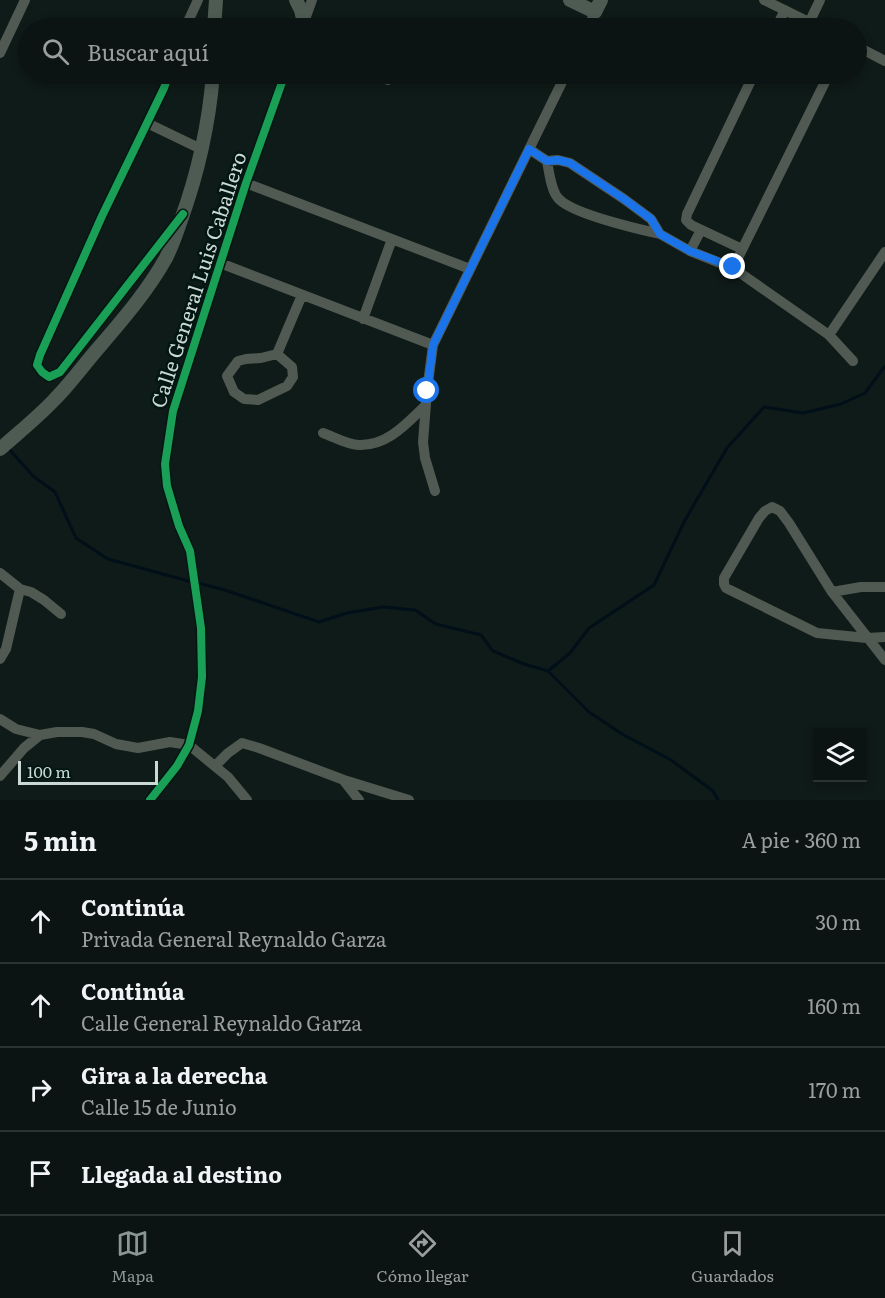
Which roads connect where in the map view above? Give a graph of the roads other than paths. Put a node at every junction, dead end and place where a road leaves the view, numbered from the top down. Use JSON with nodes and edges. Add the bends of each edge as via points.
{"nodes":[{"id":1,"x":26,"y":0,"type":"edge"},
{"id":2,"x":198,"y":0,"type":"edge"},
{"id":3,"x":296,"y":0,"type":"edge"},
{"id":4,"x":312,"y":0,"type":"edge"},
{"id":5,"x":570,"y":0,"type":"edge"},
{"id":6,"x":764,"y":0,"type":"edge"},
{"id":7,"x":820,"y":0,"type":"edge"},
{"id":8,"x":216,"y":2,"type":"edge"},
{"id":9,"x":598,"y":6,"type":"edge"},
{"id":10,"x":784,"y":10,"type":"junction"},
{"id":11,"x":190,"y":18,"type":"edge"},
{"id":12,"x":215,"y":18,"type":"edge"},
{"id":13,"x":301,"y":18,"type":"edge"},
{"id":14,"x":306,"y":18,"type":"edge"},
{"id":15,"x":780,"y":18,"type":"edge"},
{"id":16,"x":801,"y":18,"type":"edge"},
{"id":17,"x":811,"y":18,"type":"edge"},
{"id":18,"x":867,"y":52,"type":"edge"},
{"id":19,"x":0,"y":53,"type":"edge"},
{"id":20,"x":885,"y":61,"type":"edge"},
{"id":21,"x":165,"y":84,"type":"edge"},
{"id":22,"x":212,"y":84,"type":"edge"},
{"id":23,"x":281,"y":84,"type":"edge"},
{"id":24,"x":561,"y":84,"type":"edge"},
{"id":25,"x":749,"y":84,"type":"edge"},
{"id":26,"x":824,"y":84,"type":"edge"},
{"id":27,"x":147,"y":123,"type":"junction"},
{"id":28,"x":201,"y":149,"type":"junction"},
{"id":29,"x":529,"y":149,"type":"junction"},
{"id":30,"x":547,"y":161,"type":"junction"},
{"id":31,"x":246,"y":183,"type":"junction"},
{"id":32,"x":630,"y":204,"type":"junction"},
{"id":33,"x":183,"y":214,"type":"junction"},
{"id":34,"x":624,"y":225,"type":"junction"},
{"id":35,"x":701,"y":230,"type":"junction"},
{"id":36,"x":660,"y":234,"type":"junction"},
{"id":37,"x":392,"y":239,"type":"junction"},
{"id":38,"x":742,"y":249,"type":"junction"},
{"id":39,"x":690,"y":251,"type":"junction"},
{"id":40,"x":885,"y":252,"type":"edge"},
{"id":41,"x":220,"y":263,"type":"junction"},
{"id":42,"x":733,"y":267,"type":"junction"},
{"id":43,"x":470,"y":269,"type":"junction"},
{"id":44,"x":302,"y":296,"type":"junction"},
{"id":45,"x":363,"y":319,"type":"junction"},
{"id":46,"x":829,"y":335,"type":"junction"},
{"id":47,"x":433,"y":345,"type":"junction"},
{"id":48,"x":277,"y":354,"type":"junction"},
{"id":49,"x":853,"y":361,"type":"dead end"},
{"id":50,"x":426,"y":405,"type":"junction"},
{"id":51,"x":323,"y":433,"type":"dead end"},
{"id":52,"x":0,"y":449,"type":"edge"},
{"id":53,"x":435,"y":490,"type":"dead end"},
{"id":54,"x":0,"y":573,"type":"edge"},
{"id":55,"x":885,"y":587,"type":"edge"},
{"id":56,"x":20,"y":589,"type":"junction"},
{"id":57,"x":832,"y":592,"type":"junction"},
{"id":58,"x":61,"y":614,"type":"dead end"},
{"id":59,"x":885,"y":637,"type":"edge"},
{"id":60,"x":867,"y":638,"type":"junction"},
{"id":61,"x":0,"y":659,"type":"edge"},
{"id":62,"x":885,"y":660,"type":"edge"},
{"id":63,"x":0,"y":719,"type":"edge"},
{"id":64,"x":40,"y":735,"type":"junction"},
{"id":65,"x":189,"y":745,"type":"junction"},
{"id":66,"x":215,"y":766,"type":"junction"},
{"id":67,"x":0,"y":776,"type":"edge"},
{"id":68,"x":344,"y":780,"type":"junction"},
{"id":69,"x":150,"y":800,"type":"edge"},
{"id":70,"x":247,"y":800,"type":"edge"},
{"id":71,"x":359,"y":800,"type":"edge"},
{"id":72,"x":409,"y":800,"type":"edge"}],
"edges":[{"from":1,"to":19,"type":"street"},
{"from":2,"to":8,"type":"street"},
{"from":2,"to":11,"type":"street"},
{"from":3,"to":13,"type":"main road"},
{"from":4,"to":14,"type":"street"},
{"from":5,"to":9,"type":"main road"},
{"from":6,"to":10,"type":"street"},
{"from":7,"to":17,"type":"street"},
{"from":8,"to":12,"type":"main road"},
{"from":10,"to":15,"type":"street"},
{"from":10,"to":16,"type":"street"},
{"from":18,"to":20,"type":"street"},
{"from":21,"to":27,"type":"street"},
{"from":22,"to":28,"type":"main road"},
{"from":23,"to":31,"type":"street","name":"Calle General Luis Caballero"},
{"from":24,"to":29,"type":"street"},
{"from":25,"to":35,"type":"street","via":[[687,214],[690,225]]},
{"from":26,"to":38,"type":"street"},
{"from":27,"to":28,"type":"street"},
{"from":27,"to":33,"type":"street","via":[[40,355],[37,365],[42,372],[49,377],[60,372]]},
{"from":28,"to":33,"type":"main road"},
{"from":29,"to":30,"type":"street"},
{"from":29,"to":43,"type":"street"},
{"from":30,"to":32,"type":"street","via":[[570,163]]},
{"from":30,"to":34,"type":"street","via":[[557,198],[575,210]]},
{"from":31,"to":37,"type":"street"},
{"from":31,"to":41,"type":"street","name":"Calle General Luis Caballero"},
{"from":32,"to":34,"type":"street"},
{"from":32,"to":36,"type":"street","via":[[651,219]]},
{"from":33,"to":52,"type":"main road","via":[[167,255],[144,294],[53,401]]},
{"from":34,"to":36,"type":"street"},
{"from":35,"to":38,"type":"street"},
{"from":35,"to":39,"type":"street"},
{"from":36,"to":39,"type":"street"},
{"from":37,"to":43,"type":"street"},
{"from":37,"to":45,"type":"street"},
{"from":38,"to":42,"type":"street"},
{"from":39,"to":42,"type":"street"},
{"from":40,"to":46,"type":"street"},
{"from":41,"to":44,"type":"street"},
{"from":41,"to":65,"type":"street","name":"Calle General Luis Caballero","via":[[173,411],[165,464],[166,486],[190,551],[201,628],[202,677]]},
{"from":42,"to":46,"type":"street"},
{"from":43,"to":47,"type":"street"},
{"from":44,"to":45,"type":"street"},
{"from":44,"to":48,"type":"street"},
{"from":45,"to":47,"type":"street"},
{"from":46,"to":49,"type":"street"},
{"from":47,"to":50,"type":"street"},
{"from":48,"to":48,"type":"street","via":[[238,361],[227,376],[234,393],[258,400],[287,386],[293,377],[291,367]]},
{"from":50,"to":51,"type":"street","via":[[392,436],[372,443],[358,445]]},
{"from":50,"to":53,"type":"street","via":[[423,442]]},
{"from":54,"to":56,"type":"street"},
{"from":55,"to":57,"type":"street"},
{"from":56,"to":58,"type":"street","via":[[31,592]]},
{"from":56,"to":61,"type":"street","via":[[6,649]]},
{"from":57,"to":60,"type":"street"},
{"from":57,"to":60,"type":"street","via":[[789,523],[772,507],[759,518],[723,584],[817,633]]},
{"from":59,"to":60,"type":"street"},
{"from":60,"to":62,"type":"street"},
{"from":63,"to":64,"type":"street","via":[[16,729]]},
{"from":64,"to":65,"type":"street","via":[[82,732],[138,748],[170,742]]},
{"from":64,"to":67,"type":"street"},
{"from":65,"to":66,"type":"street"},
{"from":65,"to":69,"type":"street","name":"Calle General Luis Caballero"},
{"from":66,"to":68,"type":"street","via":[[242,743]]},
{"from":66,"to":70,"type":"street"},
{"from":68,"to":71,"type":"street"},
{"from":68,"to":72,"type":"street"}]}
